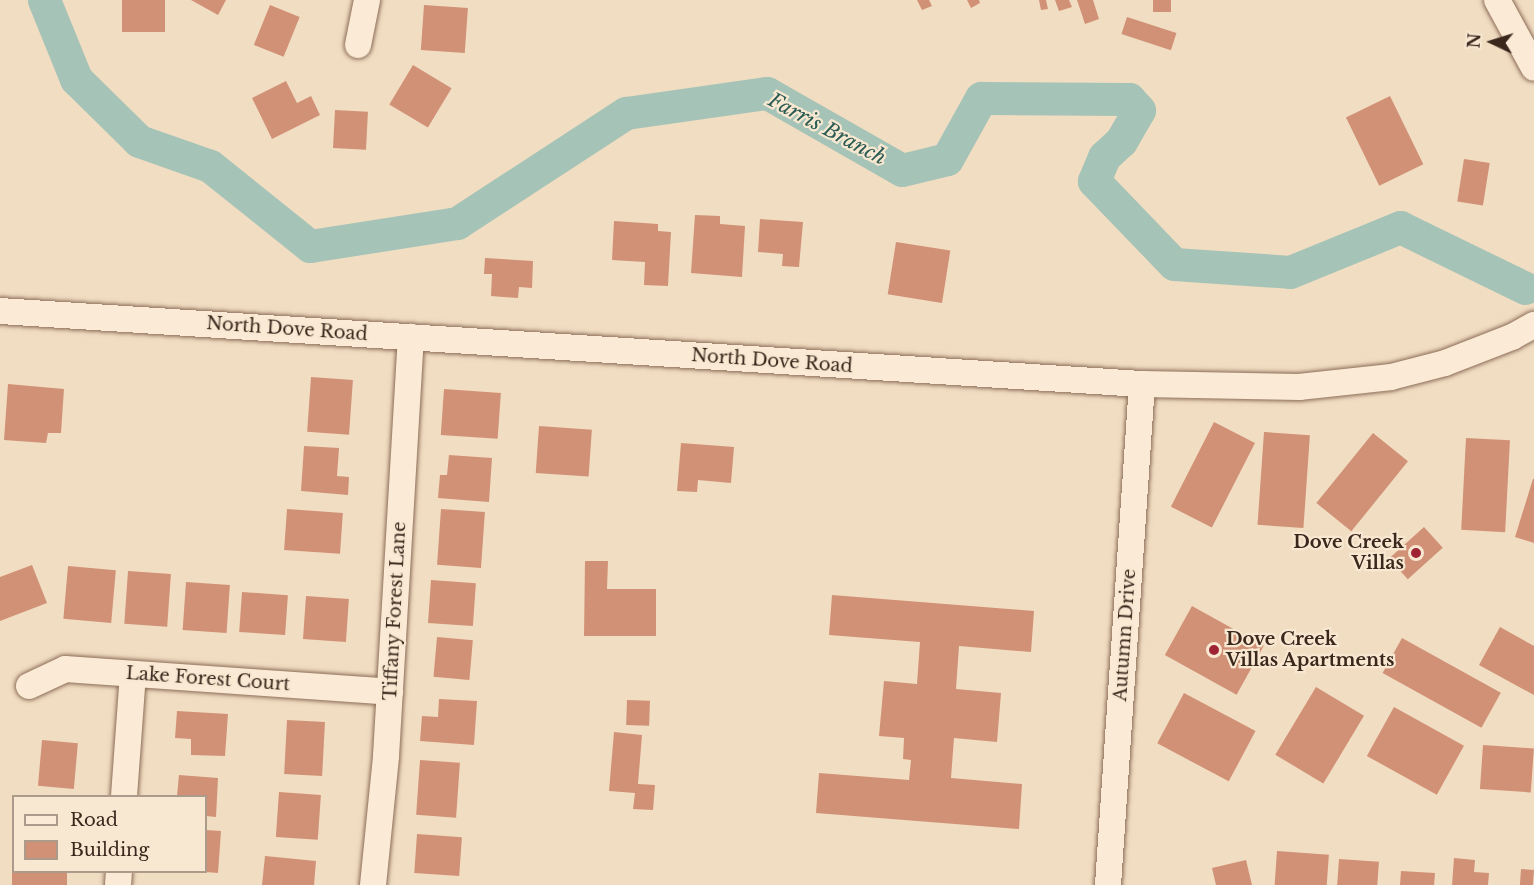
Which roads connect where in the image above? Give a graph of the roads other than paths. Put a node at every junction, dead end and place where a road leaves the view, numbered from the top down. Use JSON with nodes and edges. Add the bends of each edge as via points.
{"nodes":[{"id":1,"x":367,"y":0,"type":"edge"},
{"id":2,"x":1497,"y":0,"type":"edge"},
{"id":3,"x":358,"y":45,"type":"dead end"},
{"id":4,"x":1534,"y":68,"type":"edge"},
{"id":5,"x":0,"y":310,"type":"edge"},
{"id":6,"x":1534,"y":325,"type":"edge"},
{"id":7,"x":411,"y":337,"type":"junction"},
{"id":8,"x":1142,"y":384,"type":"junction"},
{"id":9,"x":133,"y":674,"type":"junction"},
{"id":10,"x":29,"y":686,"type":"dead end"},
{"id":11,"x":390,"y":692,"type":"junction"},
{"id":12,"x":124,"y":795,"type":"edge"},
{"id":13,"x":374,"y":885,"type":"edge"},
{"id":14,"x":1108,"y":885,"type":"edge"}],
"edges":[{"from":1,"to":3,"type":"street"},
{"from":2,"to":4,"type":"street"},
{"from":5,"to":7,"type":"street","name":"North Dove Road"},
{"from":6,"to":8,"type":"street","name":"North Dove Road","via":[[1445,363],[1391,377],[1299,387]]},
{"from":7,"to":8,"type":"street","name":"North Dove Road"},
{"from":7,"to":11,"type":"street","name":"Tiffany Forest Lane"},
{"from":8,"to":14,"type":"street","name":"Autumn Drive"},
{"from":9,"to":10,"type":"street","name":"Lake Forest Court","via":[[65,669]]},
{"from":9,"to":11,"type":"street","name":"Lake Forest Court"},
{"from":9,"to":12,"type":"street"},
{"from":11,"to":13,"type":"street","name":"Tiffany Forest Lane"}]}
